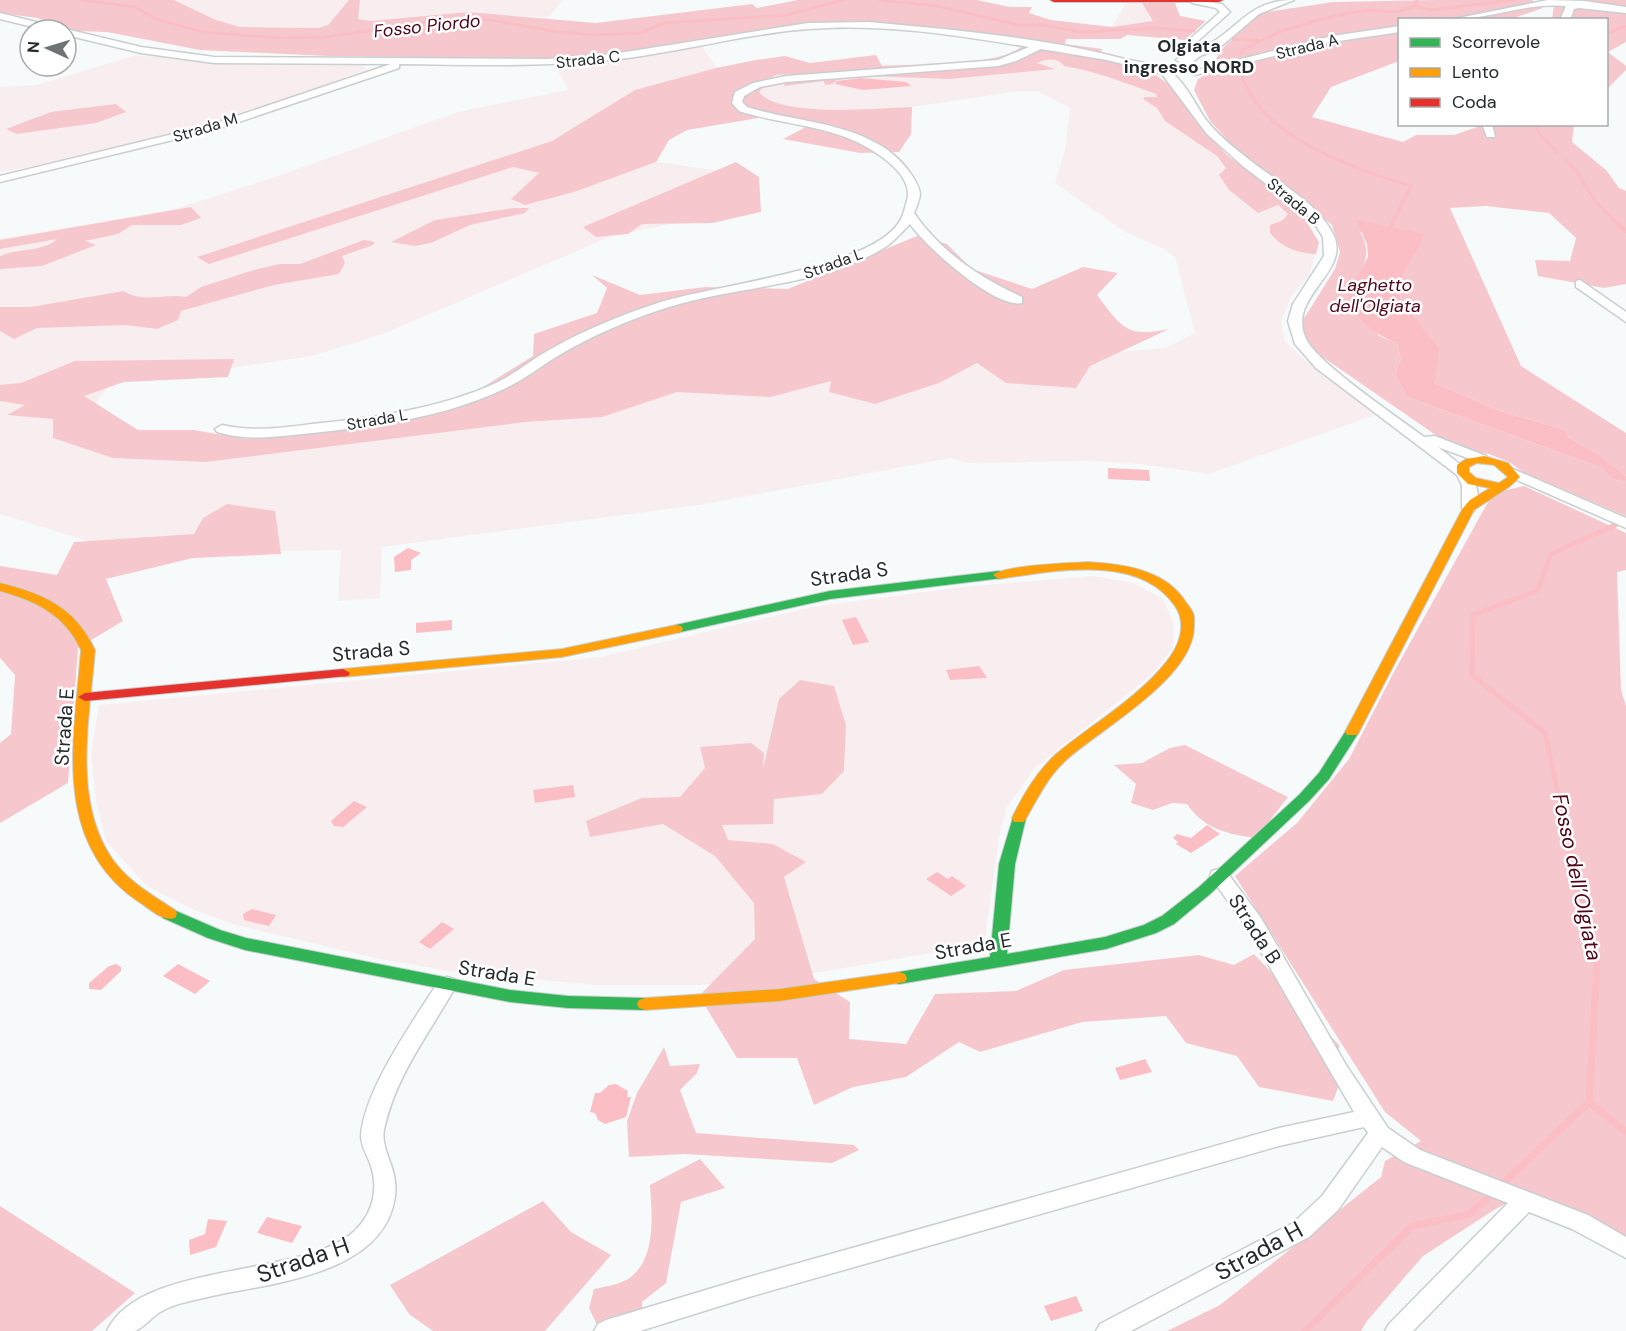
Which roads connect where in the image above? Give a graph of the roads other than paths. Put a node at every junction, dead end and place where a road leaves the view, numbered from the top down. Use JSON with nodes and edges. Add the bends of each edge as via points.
{"nodes":[{"id":1,"x":1054,"y":0,"type":"edge"},
{"id":2,"x":1188,"y":0,"type":"edge"},
{"id":3,"x":1219,"y":0,"type":"edge"},
{"id":4,"x":1288,"y":0,"type":"edge"},
{"id":5,"x":1540,"y":3,"type":"junction"},
{"id":6,"x":1248,"y":4,"type":"dead end"},
{"id":7,"x":1585,"y":4,"type":"junction"},
{"id":8,"x":1626,"y":10,"type":"edge"},
{"id":9,"x":1566,"y":15,"type":"edge"},
{"id":10,"x":0,"y":16,"type":"edge"},
{"id":11,"x":1462,"y":18,"type":"edge"},
{"id":12,"x":18,"y":20,"type":"edge"},
{"id":13,"x":1398,"y":29,"type":"edge"},
{"id":14,"x":78,"y":35,"type":"edge"},
{"id":15,"x":1039,"y":46,"type":"junction"},
{"id":16,"x":1199,"y":48,"type":"junction"},
{"id":17,"x":1107,"y":57,"type":"junction"},
{"id":18,"x":407,"y":62,"type":"junction"},
{"id":19,"x":1186,"y":66,"type":"junction"},
{"id":20,"x":1164,"y":72,"type":"junction"},
{"id":21,"x":1184,"y":92,"type":"junction"},
{"id":22,"x":0,"y":179,"type":"edge"},
{"id":23,"x":910,"y":215,"type":"junction"},
{"id":24,"x":1580,"y":284,"type":"dead end"},
{"id":25,"x":1018,"y":300,"type":"dead end"},
{"id":26,"x":1626,"y":318,"type":"edge"},
{"id":27,"x":1402,"y":426,"type":"junction"},
{"id":28,"x":222,"y":429,"type":"dead end"},
{"id":29,"x":1481,"y":459,"type":"junction"},
{"id":30,"x":1513,"y":473,"type":"junction"},
{"id":31,"x":1463,"y":474,"type":"junction"},
{"id":32,"x":1499,"y":486,"type":"junction"},
{"id":33,"x":1545,"y":489,"type":"junction"},
{"id":34,"x":1469,"y":508,"type":"junction"},
{"id":35,"x":1622,"y":522,"type":"edge"},
{"id":36,"x":0,"y":587,"type":"edge"},
{"id":37,"x":85,"y":698,"type":"junction"},
{"id":38,"x":1219,"y":876,"type":"junction"},
{"id":39,"x":998,"y":961,"type":"junction"},
{"id":40,"x":447,"y":984,"type":"junction"},
{"id":41,"x":1373,"y":1126,"type":"junction"},
{"id":42,"x":1506,"y":1194,"type":"junction"},
{"id":43,"x":1626,"y":1248,"type":"edge"},
{"id":44,"x":119,"y":1331,"type":"edge"},
{"id":45,"x":606,"y":1331,"type":"edge"},
{"id":46,"x":1108,"y":1331,"type":"edge"},
{"id":47,"x":1397,"y":1331,"type":"edge"}],
"edges":[{"from":1,"to":2,"type":"street"},
{"from":2,"to":3,"type":"street"},
{"from":2,"to":16,"type":"street","via":[[1214,4],[1225,11],[1193,41]]},
{"from":4,"to":16,"type":"street","via":[[1256,11],[1214,48]]},
{"from":5,"to":7,"type":"street"},
{"from":5,"to":9,"type":"street"},
{"from":5,"to":11,"type":"street"},
{"from":6,"to":16,"type":"street"},
{"from":7,"to":8,"type":"street"},
{"from":7,"to":9,"type":"street"},
{"from":10,"to":12,"type":"street"},
{"from":13,"to":19,"type":"street","name":"Strada A","via":[[1332,39],[1216,66]]},
{"from":14,"to":18,"type":"street","name":"Strada C","via":[[194,58]]},
{"from":15,"to":17,"type":"street","name":"Strada C"},
{"from":15,"to":18,"type":"street","name":"Strada C","via":[[922,29],[832,25],[563,62]]},
{"from":15,"to":23,"type":"street","via":[[1001,62],[786,79],[757,85],[738,96],[737,105],[746,110],[838,131],[876,147],[909,179],[914,198]]},
{"from":16,"to":19,"type":"street"},
{"from":17,"to":19,"type":"street","name":"Strada C"},
{"from":17,"to":20,"type":"street","name":"Strada C"},
{"from":18,"to":22,"type":"street","name":"Strada M","via":[[213,127]]},
{"from":19,"to":20,"type":"street","name":"Strada C"},
{"from":19,"to":20,"type":"street","via":[[1158,66]]},
{"from":19,"to":21,"type":"street"},
{"from":20,"to":21,"type":"street","name":"Strada B"},
{"from":21,"to":27,"type":"street","name":"Strada B","via":[[1209,131],[1325,227],[1330,247],[1328,262],[1298,306],[1293,322],[1296,339],[1321,366]]},
{"from":23,"to":25,"type":"street","via":[[921,233],[942,253],[970,275]]},
{"from":23,"to":28,"type":"street","name":"Strada L","via":[[896,234],[846,260],[789,278],[664,304],[596,332],[505,384],[472,397],[410,414],[331,427],[246,433]]},
{"from":24,"to":26,"type":"street"},
{"from":27,"to":29,"type":"street","name":"Strada B"},
{"from":27,"to":31,"type":"street","name":"Strada B"},
{"from":29,"to":30,"type":"street","via":[[1504,465]]},
{"from":29,"to":31,"type":"street","via":[[1463,465]]},
{"from":30,"to":32,"type":"street","name":"Strada B","via":[[1512,481]]},
{"from":30,"to":33,"type":"street"},
{"from":31,"to":32,"type":"street","via":[[1472,481]]},
{"from":31,"to":34,"type":"street","via":[[1469,485]]},
{"from":32,"to":33,"type":"street"},
{"from":32,"to":34,"type":"street","name":"Strada B","via":[[1479,496]]},
{"from":33,"to":35,"type":"street"},
{"from":34,"to":38,"type":"street","name":"Strada B","via":[[1336,759],[1299,804]]},
{"from":36,"to":37,"type":"street","name":"Strada E","via":[[53,606],[81,629],[88,650]]},
{"from":37,"to":39,"type":"street","name":"Strada S","via":[[562,653],[820,597],[1009,574],[1093,567],[1150,579],[1174,594],[1188,613],[1191,629],[1186,645],[1165,673],[1069,750],[1035,788],[1012,842]]},
{"from":37,"to":40,"type":"street","name":"Strada E","via":[[79,788],[84,822],[108,865],[142,898],[173,917],[215,934],[301,957]]},
{"from":38,"to":39,"type":"street","name":"Strada E","via":[[1172,917],[1149,930]]},
{"from":38,"to":41,"type":"street","name":"Strada B","via":[[1260,933]]},
{"from":39,"to":40,"type":"street","name":"Strada E","via":[[825,990],[703,1003],[566,1002]]},
{"from":40,"to":44,"type":"street","name":"Strada H","via":[[399,1067],[374,1124],[371,1141],[383,1168],[384,1189],[380,1212],[368,1234],[300,1266],[165,1299]]},
{"from":41,"to":42,"type":"street","name":"Strada B","via":[[1412,1156]]},
{"from":41,"to":45,"type":"street","via":[[1279,1137]]},
{"from":41,"to":46,"type":"street","name":"Strada H","via":[[1325,1209],[1300,1230]]},
{"from":42,"to":43,"type":"street","name":"Strada B","via":[[1580,1222]]},
{"from":42,"to":47,"type":"street"}]}
